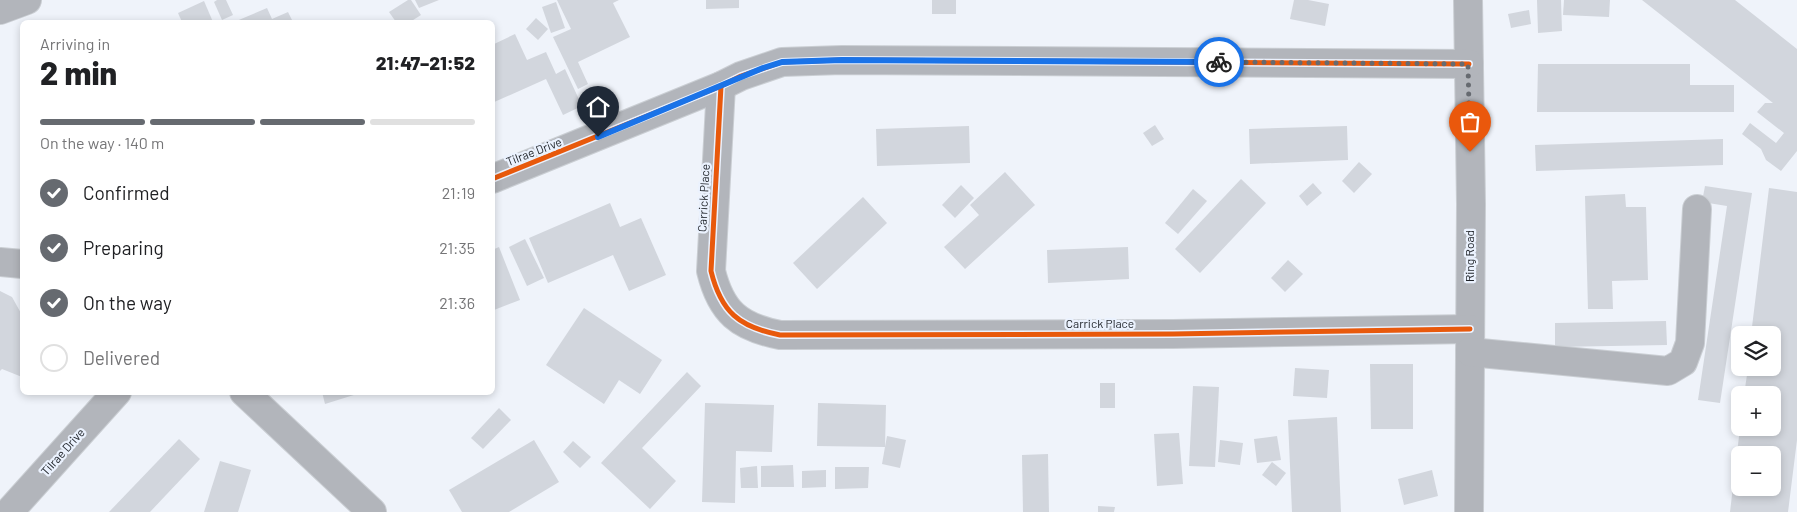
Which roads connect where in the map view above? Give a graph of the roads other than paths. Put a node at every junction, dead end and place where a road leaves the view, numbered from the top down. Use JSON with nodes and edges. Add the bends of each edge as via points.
{"nodes":[{"id":1,"x":27,"y":0,"type":"edge"},
{"id":2,"x":1468,"y":0,"type":"edge"},
{"id":3,"x":0,"y":10,"type":"edge"},
{"id":4,"x":1468,"y":64,"type":"junction"},
{"id":5,"x":722,"y":86,"type":"junction"},
{"id":6,"x":495,"y":178,"type":"edge"},
{"id":7,"x":1697,"y":209,"type":"dead end"},
{"id":8,"x":0,"y":262,"type":"edge"},
{"id":9,"x":20,"y":264,"type":"edge"},
{"id":10,"x":1470,"y":341,"type":"junction"},
{"id":11,"x":114,"y":395,"type":"edge"},
{"id":12,"x":247,"y":395,"type":"edge"},
{"id":13,"x":9,"y":512,"type":"edge"},
{"id":14,"x":372,"y":512,"type":"edge"},
{"id":15,"x":1469,"y":512,"type":"edge"}],
"edges":[{"from":1,"to":3,"type":"street"},
{"from":2,"to":4,"type":"street","name":"Ring Road"},
{"from":4,"to":5,"type":"street","via":[[804,61],[782,62]]},
{"from":4,"to":10,"type":"street","name":"Ring Road"},
{"from":5,"to":6,"type":"street","name":"Tilrae Drive"},
{"from":5,"to":10,"type":"street","name":"Carrick Place","via":[[711,271],[716,290],[733,315],[762,332],[780,335],[1124,334]]},
{"from":7,"to":10,"type":"street","name":"Carrick Place","via":[[1690,343],[1683,362],[1668,371]]},
{"from":8,"to":9,"type":"street"},
{"from":10,"to":15,"type":"street","name":"Ring Road"},
{"from":11,"to":13,"type":"street","name":"Tilrae Drive"},
{"from":12,"to":14,"type":"street"}]}
